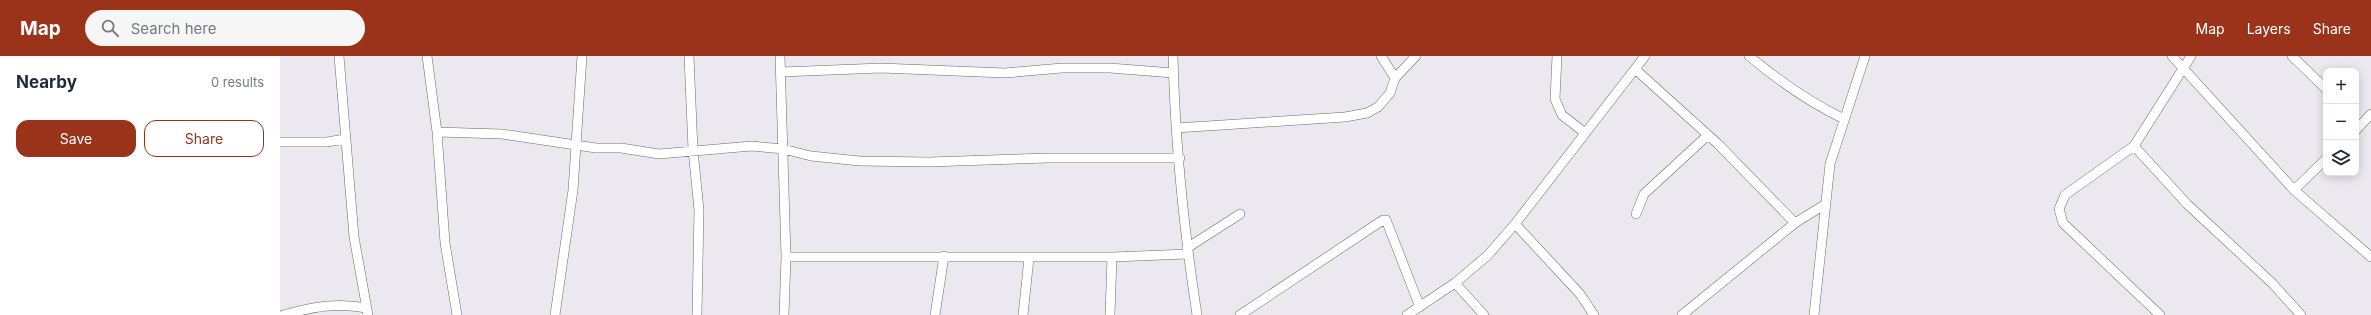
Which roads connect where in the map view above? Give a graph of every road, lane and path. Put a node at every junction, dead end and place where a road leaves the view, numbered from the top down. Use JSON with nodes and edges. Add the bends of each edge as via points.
{"nodes":[{"id":1,"x":339,"y":56,"type":"edge"},
{"id":2,"x":427,"y":56,"type":"edge"},
{"id":3,"x":582,"y":56,"type":"edge"},
{"id":4,"x":689,"y":56,"type":"edge"},
{"id":5,"x":780,"y":56,"type":"edge"},
{"id":6,"x":1173,"y":56,"type":"edge"},
{"id":7,"x":1380,"y":56,"type":"edge"},
{"id":8,"x":1416,"y":56,"type":"edge"},
{"id":9,"x":1557,"y":56,"type":"edge"},
{"id":10,"x":1645,"y":56,"type":"edge"},
{"id":11,"x":1749,"y":56,"type":"edge"},
{"id":12,"x":1865,"y":56,"type":"edge"},
{"id":13,"x":2172,"y":56,"type":"edge"},
{"id":14,"x":2191,"y":56,"type":"edge"},
{"id":15,"x":2292,"y":56,"type":"edge"},
{"id":16,"x":2183,"y":67,"type":"junction"},
{"id":17,"x":1635,"y":69,"type":"junction"},
{"id":18,"x":781,"y":72,"type":"junction"},
{"id":19,"x":1173,"y":73,"type":"junction"},
{"id":20,"x":1395,"y":78,"type":"junction"},
{"id":21,"x":2323,"y":86,"type":"edge"},
{"id":22,"x":2371,"y":114,"type":"edge"},
{"id":23,"x":1844,"y":119,"type":"junction"},
{"id":24,"x":2359,"y":124,"type":"edge"},
{"id":25,"x":1176,"y":128,"type":"junction"},
{"id":26,"x":437,"y":132,"type":"junction"},
{"id":27,"x":1585,"y":133,"type":"junction"},
{"id":28,"x":1708,"y":135,"type":"junction"},
{"id":29,"x":345,"y":139,"type":"junction"},
{"id":30,"x":280,"y":142,"type":"edge"},
{"id":31,"x":575,"y":145,"type":"junction"},
{"id":32,"x":2134,"y":146,"type":"junction"},
{"id":33,"x":784,"y":148,"type":"junction"},
{"id":34,"x":693,"y":150,"type":"junction"},
{"id":35,"x":1180,"y":158,"type":"junction"},
{"id":36,"x":2323,"y":162,"type":"edge"},
{"id":37,"x":2294,"y":190,"type":"junction"},
{"id":38,"x":1824,"y":205,"type":"junction"},
{"id":39,"x":1240,"y":214,"type":"dead end"},
{"id":40,"x":1636,"y":214,"type":"dead end"},
{"id":41,"x":1795,"y":223,"type":"junction"},
{"id":42,"x":1515,"y":224,"type":"junction"},
{"id":43,"x":1187,"y":251,"type":"junction"},
{"id":44,"x":944,"y":256,"type":"junction"},
{"id":45,"x":786,"y":257,"type":"junction"},
{"id":46,"x":1112,"y":257,"type":"junction"},
{"id":47,"x":2371,"y":257,"type":"edge"},
{"id":48,"x":1029,"y":258,"type":"junction"},
{"id":49,"x":1455,"y":283,"type":"junction"},
{"id":50,"x":368,"y":312,"type":"edge"},
{"id":51,"x":1414,"y":312,"type":"edge"},
{"id":52,"x":283,"y":315,"type":"edge"},
{"id":53,"x":457,"y":315,"type":"edge"},
{"id":54,"x":555,"y":315,"type":"edge"},
{"id":55,"x":697,"y":315,"type":"edge"},
{"id":56,"x":784,"y":315,"type":"edge"},
{"id":57,"x":935,"y":315,"type":"edge"},
{"id":58,"x":1023,"y":315,"type":"edge"},
{"id":59,"x":1110,"y":315,"type":"edge"},
{"id":60,"x":1197,"y":315,"type":"edge"},
{"id":61,"x":1240,"y":315,"type":"edge"},
{"id":62,"x":1484,"y":315,"type":"edge"},
{"id":63,"x":1594,"y":315,"type":"edge"},
{"id":64,"x":1682,"y":315,"type":"edge"},
{"id":65,"x":1814,"y":315,"type":"edge"},
{"id":66,"x":2160,"y":315,"type":"edge"},
{"id":67,"x":2301,"y":315,"type":"edge"}],
"edges":[{"from":1,"to":29,"type":"street"},
{"from":2,"to":26,"type":"street"},
{"from":3,"to":31,"type":"street"},
{"from":4,"to":34,"type":"street"},
{"from":5,"to":18,"type":"street"},
{"from":6,"to":19,"type":"street"},
{"from":7,"to":20,"type":"street"},
{"from":8,"to":20,"type":"street"},
{"from":9,"to":27,"type":"street","via":[[1555,99],[1562,115]]},
{"from":10,"to":17,"type":"street"},
{"from":11,"to":23,"type":"street","via":[[1785,85],[1819,107]]},
{"from":12,"to":23,"type":"street"},
{"from":13,"to":16,"type":"street"},
{"from":14,"to":16,"type":"street"},
{"from":15,"to":21,"type":"street"},
{"from":16,"to":32,"type":"street"},
{"from":16,"to":37,"type":"street"},
{"from":17,"to":27,"type":"street"},
{"from":17,"to":28,"type":"street"},
{"from":18,"to":19,"type":"street","via":[[881,68],[1005,73],[1062,68],[1110,68]]},
{"from":18,"to":33,"type":"street"},
{"from":19,"to":25,"type":"street"},
{"from":20,"to":25,"type":"street","via":[[1390,93],[1378,107],[1367,113],[1345,117]]},
{"from":22,"to":24,"type":"street"},
{"from":23,"to":38,"type":"street","via":[[1830,164]]},
{"from":25,"to":35,"type":"street"},
{"from":26,"to":31,"type":"street","via":[[502,134]]},
{"from":26,"to":53,"type":"street","via":[[445,242]]},
{"from":27,"to":42,"type":"street"},
{"from":28,"to":40,"type":"street","via":[[1644,194]]},
{"from":28,"to":41,"type":"street"},
{"from":29,"to":30,"type":"street","via":[[327,142]]},
{"from":29,"to":50,"type":"street","via":[[354,237]]},
{"from":31,"to":34,"type":"street","via":[[659,154]]},
{"from":31,"to":54,"type":"street","via":[[573,190]]},
{"from":32,"to":66,"type":"street","via":[[2065,195],[2059,209],[2063,223]]},
{"from":32,"to":67,"type":"street","via":[[2187,204],[2272,283]]},
{"from":33,"to":34,"type":"street","via":[[752,146]]},
{"from":33,"to":35,"type":"street","via":[[811,156],[867,161]]},
{"from":33,"to":45,"type":"street"},
{"from":34,"to":55,"type":"street","via":[[699,210]]},
{"from":35,"to":43,"type":"street"},
{"from":36,"to":37,"type":"street"},
{"from":37,"to":47,"type":"street"},
{"from":38,"to":41,"type":"street"},
{"from":38,"to":65,"type":"street"},
{"from":39,"to":43,"type":"street"},
{"from":41,"to":64,"type":"street"},
{"from":42,"to":49,"type":"street","via":[[1488,254]]},
{"from":42,"to":63,"type":"street","via":[[1580,294]]},
{"from":43,"to":46,"type":"street"},
{"from":43,"to":60,"type":"street"},
{"from":44,"to":45,"type":"street"},
{"from":44,"to":48,"type":"street"},
{"from":44,"to":57,"type":"street"},
{"from":45,"to":56,"type":"street"},
{"from":46,"to":48,"type":"street"},
{"from":46,"to":59,"type":"street"},
{"from":48,"to":58,"type":"street"},
{"from":49,"to":51,"type":"street"},
{"from":49,"to":62,"type":"street"},
{"from":50,"to":52,"type":"street","via":[[346,304],[322,306]]},
{"from":51,"to":61,"type":"street","via":[[1384,220]]}]}
